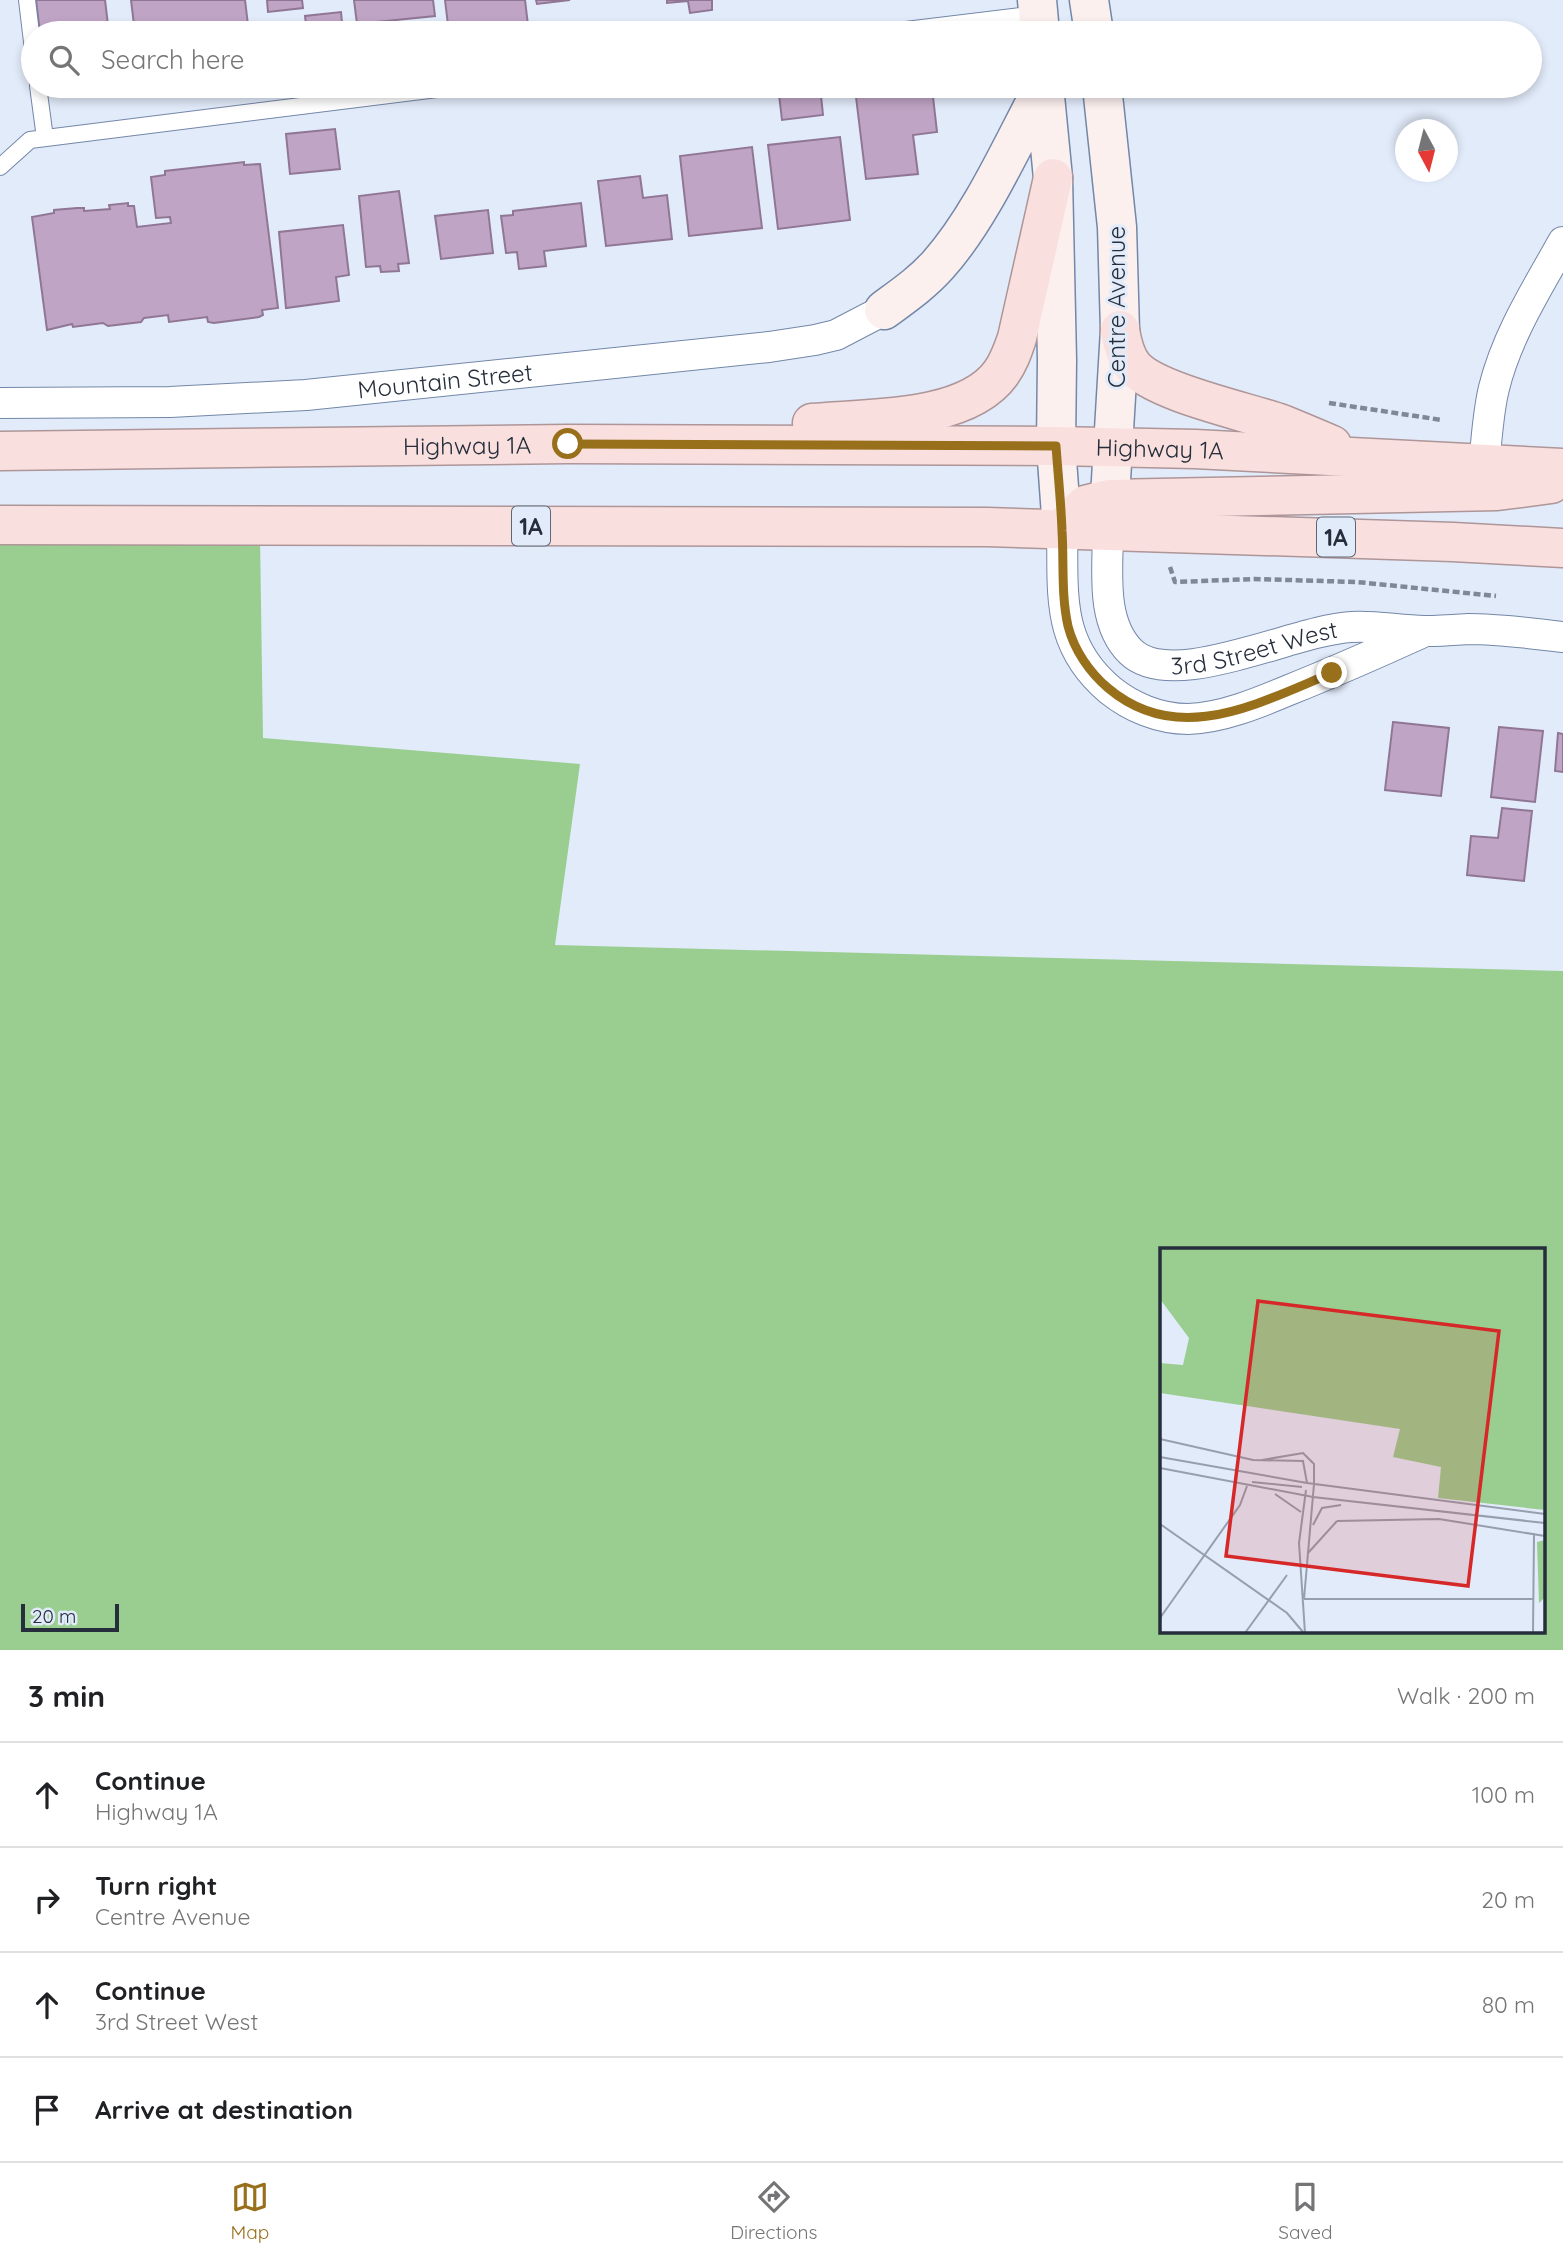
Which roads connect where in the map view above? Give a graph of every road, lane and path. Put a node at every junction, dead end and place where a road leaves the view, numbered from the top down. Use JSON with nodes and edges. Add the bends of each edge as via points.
{"nodes":[{"id":1,"x":27,"y":0,"type":"edge"},
{"id":2,"x":1089,"y":0,"type":"edge"},
{"id":3,"x":1038,"y":16,"type":"edge"},
{"id":4,"x":30,"y":21,"type":"edge"},
{"id":5,"x":992,"y":21,"type":"edge"},
{"id":6,"x":1092,"y":21,"type":"edge"},
{"id":7,"x":40,"y":98,"type":"edge"},
{"id":8,"x":365,"y":98,"type":"edge"},
{"id":9,"x":1038,"y":98,"type":"edge"},
{"id":10,"x":1045,"y":98,"type":"edge"},
{"id":11,"x":1103,"y":98,"type":"edge"},
{"id":12,"x":45,"y":138,"type":"junction"},
{"id":13,"x":0,"y":167,"type":"edge"},
{"id":14,"x":1053,"y":178,"type":"junction"},
{"id":15,"x":1563,"y":242,"type":"edge"},
{"id":16,"x":884,"y":310,"type":"joint"},
{"id":17,"x":1120,"y":330,"type":"junction"},
{"id":18,"x":1327,"y":402,"type":"dead end"},
{"id":19,"x":0,"y":403,"type":"edge"},
{"id":20,"x":1442,"y":420,"type":"dead end"},
{"id":21,"x":568,"y":444,"type":"junction"},
{"id":22,"x":1056,"y":446,"type":"junction"},
{"id":23,"x":1112,"y":447,"type":"junction"},
{"id":24,"x":0,"y":451,"type":"edge"},
{"id":25,"x":1360,"y":456,"type":"junction"},
{"id":26,"x":1484,"y":463,"type":"junction"},
{"id":27,"x":1563,"y":468,"type":"edge"},
{"id":28,"x":1563,"y":482,"type":"edge"},
{"id":29,"x":1109,"y":514,"type":"junction"},
{"id":30,"x":0,"y":525,"type":"edge"},
{"id":31,"x":1062,"y":529,"type":"junction"},
{"id":32,"x":1563,"y":539,"type":"edge"},
{"id":33,"x":1453,"y":542,"type":"junction"},
{"id":34,"x":1563,"y":548,"type":"edge"},
{"id":35,"x":1170,"y":565,"type":"dead end"},
{"id":36,"x":1505,"y":597,"type":"dead end"},
{"id":37,"x":1424,"y":632,"type":"junction"},
{"id":38,"x":1563,"y":637,"type":"edge"}],
"edges":[{"from":1,"to":4,"type":"lane"},
{"from":2,"to":6,"type":"main road"},
{"from":3,"to":5,"type":"lane"},
{"from":7,"to":12,"type":"lane"},
{"from":8,"to":12,"type":"lane"},
{"from":9,"to":16,"type":"main road","via":[[959,238],[937,266]]},
{"from":10,"to":14,"type":"main road"},
{"from":11,"to":17,"type":"main road","name":"Centre Avenue","via":[[1117,227]]},
{"from":12,"to":13,"type":"lane","via":[[30,140]]},
{"from":14,"to":21,"type":"main road","via":[[1017,338],[1001,373],[979,394],[929,413]]},
{"from":14,"to":22,"type":"main road"},
{"from":15,"to":26,"type":"street","via":[[1513,333],[1501,366]]},
{"from":16,"to":19,"type":"street","name":"Mountain Street","via":[[836,335],[815,340],[386,388],[236,400]]},
{"from":17,"to":23,"type":"main road","name":"Centre Avenue"},
{"from":17,"to":25,"type":"main road","via":[[1132,365],[1142,374]]},
{"from":18,"to":20,"type":"path"},
{"from":21,"to":22,"type":"main road","name":"Highway 1A"},
{"from":21,"to":24,"type":"main road","name":"Highway 1A"},
{"from":22,"to":23,"type":"main road","name":"Highway 1A"},
{"from":22,"to":31,"type":"main road"},
{"from":23,"to":25,"type":"main road","name":"Highway 1A"},
{"from":23,"to":29,"type":"main road","name":"Centre Avenue"},
{"from":25,"to":26,"type":"main road","name":"Highway 1A"},
{"from":26,"to":27,"type":"main road","name":"Highway 1A"},
{"from":28,"to":29,"type":"main road","via":[[1497,491]]},
{"from":29,"to":31,"type":"main road","via":[[1085,505]]},
{"from":29,"to":33,"type":"main road","number":"1A"},
{"from":29,"to":37,"type":"street","name":"3rd Street West","via":[[1111,615],[1131,653],[1148,663],[1172,667],[1201,664],[1306,634],[1351,627]]},
{"from":30,"to":31,"type":"main road","number":"1A"},
{"from":31,"to":37,"type":"street","name":"3rd Street West","via":[[1065,600],[1078,652],[1097,679],[1126,703],[1154,713],[1186,719],[1260,702]]},
{"from":32,"to":33,"type":"main road"},
{"from":33,"to":34,"type":"main road","number":"1A"},
{"from":35,"to":36,"type":"path","via":[[1175,582],[1357,582]]},
{"from":37,"to":38,"type":"street","name":"3rd Street West","via":[[1468,629]]}]}
